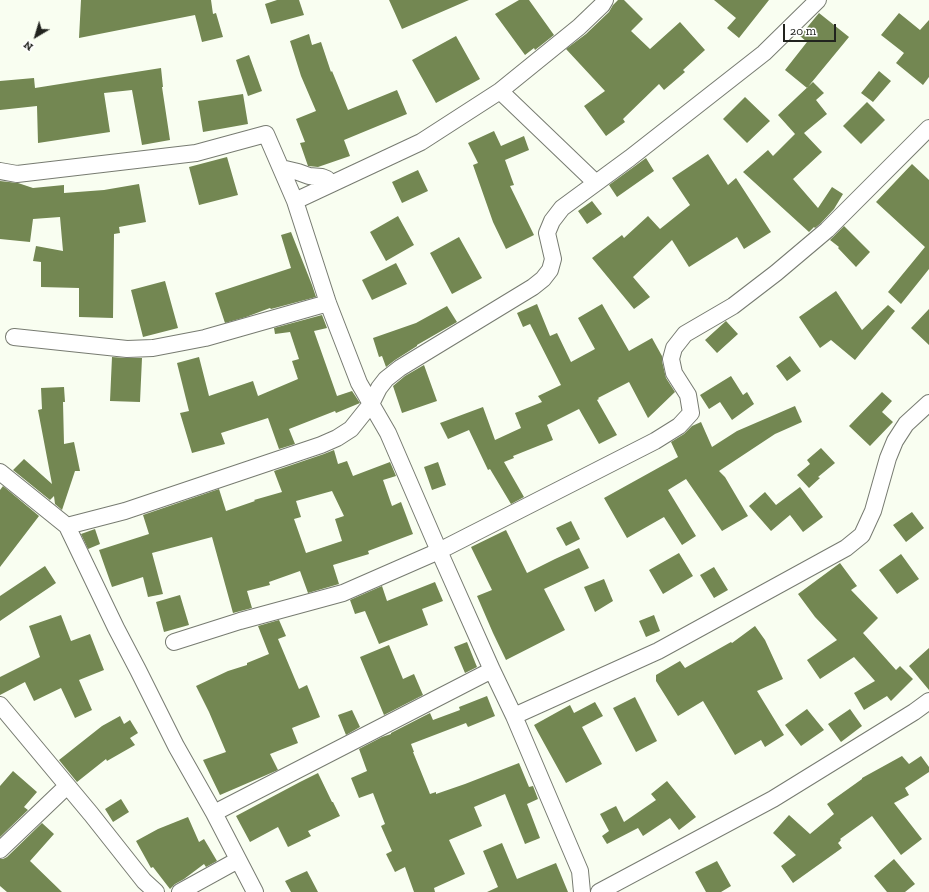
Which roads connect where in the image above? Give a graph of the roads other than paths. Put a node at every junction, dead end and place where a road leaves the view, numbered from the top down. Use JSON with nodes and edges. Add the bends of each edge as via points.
{"nodes":[{"id":1,"x":605,"y":0,"type":"edge"},
{"id":2,"x":818,"y":0,"type":"edge"},
{"id":3,"x":500,"y":91,"type":"junction"},
{"id":4,"x":929,"y":128,"type":"edge"},
{"id":5,"x":281,"y":168,"type":"junction"},
{"id":6,"x":0,"y":171,"type":"edge"},
{"id":7,"x":596,"y":183,"type":"junction"},
{"id":8,"x":332,"y":184,"type":"junction"},
{"id":9,"x":295,"y":201,"type":"junction"},
{"id":10,"x":328,"y":303,"type":"junction"},
{"id":11,"x":14,"y":337,"type":"dead end"},
{"id":12,"x":929,"y":403,"type":"edge"},
{"id":13,"x":371,"y":404,"type":"junction"},
{"id":14,"x":0,"y":472,"type":"edge"},
{"id":15,"x":67,"y":526,"type":"junction"},
{"id":16,"x":439,"y":552,"type":"junction"},
{"id":17,"x":174,"y":642,"type":"dead end"},
{"id":18,"x":492,"y":670,"type":"junction"},
{"id":19,"x":929,"y":701,"type":"edge"},
{"id":20,"x":0,"y":705,"type":"edge"},
{"id":21,"x":514,"y":716,"type":"junction"},
{"id":22,"x":67,"y":786,"type":"junction"},
{"id":23,"x":214,"y":813,"type":"junction"},
{"id":24,"x":0,"y":850,"type":"edge"},
{"id":25,"x":238,"y":860,"type":"junction"},
{"id":26,"x":156,"y":892,"type":"edge"},
{"id":27,"x":180,"y":892,"type":"edge"},
{"id":28,"x":255,"y":892,"type":"edge"},
{"id":29,"x":582,"y":892,"type":"edge"},
{"id":30,"x":599,"y":892,"type":"edge"}],
"edges":[{"from":1,"to":3,"type":"street","via":[[579,26]]},
{"from":2,"to":7,"type":"street","via":[[764,53]]},
{"from":3,"to":7,"type":"street"},
{"from":3,"to":8,"type":"street","via":[[421,142]]},
{"from":4,"to":16,"type":"street","via":[[827,230],[782,268],[733,306],[685,334],[674,348],[672,359],[674,373],[688,395],[691,413],[678,426],[655,441]]},
{"from":5,"to":6,"type":"street","via":[[266,134],[196,153],[17,174]]},
{"from":5,"to":8,"type":"street","via":[[322,177]]},
{"from":5,"to":9,"type":"street"},
{"from":7,"to":13,"type":"street","via":[[562,208],[552,221],[547,233],[553,259],[550,270],[543,279],[400,368],[386,379]]},
{"from":8,"to":9,"type":"street"},
{"from":9,"to":10,"type":"street"},
{"from":10,"to":11,"type":"street","via":[[206,338],[153,348],[127,348]]},
{"from":10,"to":13,"type":"street"},
{"from":12,"to":21,"type":"street","via":[[906,424],[895,441],[873,511],[862,535],[846,548],[658,651]]},
{"from":13,"to":15,"type":"street","via":[[351,429],[321,445],[125,511]]},
{"from":13,"to":16,"type":"street","via":[[388,433]]},
{"from":14,"to":15,"type":"street"},
{"from":15,"to":23,"type":"street","via":[[176,746]]},
{"from":16,"to":17,"type":"street","via":[[343,592]]},
{"from":16,"to":18,"type":"street"},
{"from":18,"to":21,"type":"street"},
{"from":18,"to":23,"type":"street"},
{"from":19,"to":30,"type":"street","via":[[773,800]]},
{"from":20,"to":22,"type":"street"},
{"from":21,"to":29,"type":"street","via":[[580,871]]},
{"from":22,"to":24,"type":"street"},
{"from":22,"to":26,"type":"street","via":[[144,881]]},
{"from":23,"to":25,"type":"street"},
{"from":25,"to":27,"type":"street"},
{"from":25,"to":28,"type":"street"}]}
